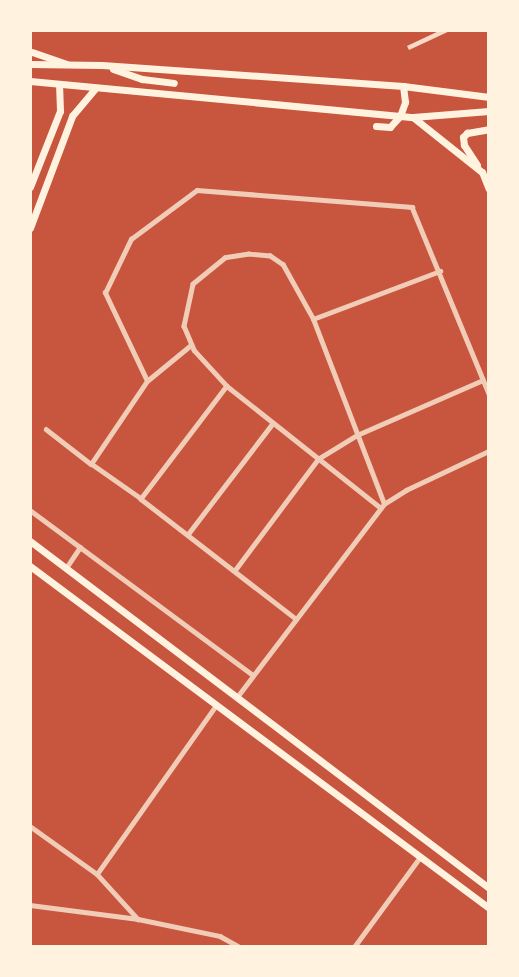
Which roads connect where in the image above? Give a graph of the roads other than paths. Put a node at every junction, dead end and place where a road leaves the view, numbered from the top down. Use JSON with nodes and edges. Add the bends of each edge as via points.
{"nodes":[{"id":1,"x":32,"y":52,"type":"dead end"},
{"id":2,"x":30,"y":64,"type":"edge"},
{"id":3,"x":102,"y":65,"type":"junction"},
{"id":4,"x":75,"y":66,"type":"junction"},
{"id":5,"x":30,"y":81,"type":"edge"},
{"id":6,"x":174,"y":83,"type":"dead end"},
{"id":7,"x":59,"y":85,"type":"junction"},
{"id":8,"x":403,"y":86,"type":"junction"},
{"id":9,"x":94,"y":89,"type":"junction"},
{"id":10,"x":489,"y":97,"type":"edge"},
{"id":11,"x":489,"y":111,"type":"edge"},
{"id":12,"x":400,"y":116,"type":"junction"},
{"id":13,"x":413,"y":117,"type":"junction"},
{"id":14,"x":376,"y":126,"type":"dead end"},
{"id":15,"x":489,"y":129,"type":"edge"},
{"id":16,"x":39,"y":167,"type":"junction"},
{"id":17,"x":52,"y":171,"type":"junction"},
{"id":18,"x":482,"y":172,"type":"junction"},
{"id":19,"x":30,"y":187,"type":"edge"},
{"id":20,"x":489,"y":189,"type":"edge"},
{"id":21,"x":30,"y":228,"type":"edge"},
{"id":22,"x":440,"y":271,"type":"junction"},
{"id":23,"x":313,"y":319,"type":"junction"},
{"id":24,"x":191,"y":345,"type":"junction"},
{"id":25,"x":483,"y":380,"type":"junction"},
{"id":26,"x":147,"y":381,"type":"junction"},
{"id":27,"x":227,"y":386,"type":"junction"},
{"id":28,"x":489,"y":394,"type":"edge"},
{"id":29,"x":272,"y":424,"type":"junction"},
{"id":30,"x":46,"y":429,"type":"dead end"},
{"id":31,"x":357,"y":435,"type":"junction"},
{"id":32,"x":489,"y":451,"type":"edge"},
{"id":33,"x":318,"y":459,"type":"junction"},
{"id":34,"x":90,"y":464,"type":"junction"},
{"id":35,"x":141,"y":500,"type":"junction"},
{"id":36,"x":383,"y":506,"type":"junction"},
{"id":37,"x":30,"y":510,"type":"edge"},
{"id":38,"x":188,"y":534,"type":"junction"},
{"id":39,"x":30,"y":541,"type":"edge"},
{"id":40,"x":80,"y":547,"type":"junction"},
{"id":41,"x":30,"y":566,"type":"edge"},
{"id":42,"x":66,"y":568,"type":"junction"},
{"id":43,"x":235,"y":570,"type":"junction"},
{"id":44,"x":296,"y":619,"type":"junction"},
{"id":45,"x":254,"y":675,"type":"junction"},
{"id":46,"x":237,"y":697,"type":"junction"},
{"id":47,"x":216,"y":705,"type":"junction"},
{"id":48,"x":30,"y":826,"type":"edge"},
{"id":49,"x":420,"y":856,"type":"junction"},
{"id":50,"x":97,"y":874,"type":"junction"},
{"id":51,"x":489,"y":888,"type":"edge"},
{"id":52,"x":30,"y":905,"type":"edge"},
{"id":53,"x":489,"y":908,"type":"edge"},
{"id":54,"x":138,"y":919,"type":"junction"},
{"id":55,"x":240,"y":947,"type":"edge"},
{"id":56,"x":354,"y":947,"type":"edge"}],
"edges":[{"from":1,"to":4,"type":"main road"},
{"from":2,"to":4,"type":"main road"},
{"from":3,"to":4,"type":"main road"},
{"from":3,"to":6,"type":"main road","via":[[142,79]]},
{"from":3,"to":8,"type":"main road"},
{"from":5,"to":7,"type":"main road"},
{"from":7,"to":9,"type":"main road"},
{"from":7,"to":16,"type":"main road","via":[[60,111]]},
{"from":8,"to":10,"type":"main road"},
{"from":8,"to":12,"type":"main road","via":[[405,102]]},
{"from":9,"to":12,"type":"main road"},
{"from":9,"to":17,"type":"main road","via":[[72,116]]},
{"from":11,"to":13,"type":"main road"},
{"from":12,"to":13,"type":"main road"},
{"from":12,"to":14,"type":"main road","via":[[390,127]]},
{"from":13,"to":18,"type":"main road"},
{"from":15,"to":18,"type":"main road","via":[[467,133],[463,140]]},
{"from":16,"to":17,"type":"main road"},
{"from":16,"to":19,"type":"main road"},
{"from":17,"to":21,"type":"main road"},
{"from":18,"to":20,"type":"main road"},
{"from":22,"to":23,"type":"street"},
{"from":22,"to":25,"type":"street"},
{"from":22,"to":26,"type":"street","via":[[409,206],[202,189],[191,192],[131,239],[105,293]]},
{"from":23,"to":24,"type":"street","via":[[283,265],[259,254],[233,256],[210,266],[189,292],[184,326]]},
{"from":23,"to":31,"type":"street"},
{"from":24,"to":26,"type":"street"},
{"from":24,"to":27,"type":"street"},
{"from":25,"to":28,"type":"street"},
{"from":25,"to":31,"type":"street"},
{"from":26,"to":34,"type":"street"},
{"from":27,"to":29,"type":"street"},
{"from":27,"to":35,"type":"street"},
{"from":29,"to":33,"type":"street"},
{"from":29,"to":38,"type":"street"},
{"from":30,"to":34,"type":"street"},
{"from":31,"to":33,"type":"street"},
{"from":31,"to":36,"type":"street"},
{"from":32,"to":36,"type":"street","via":[[405,490]]},
{"from":33,"to":36,"type":"street"},
{"from":33,"to":43,"type":"street"},
{"from":34,"to":35,"type":"street"},
{"from":35,"to":38,"type":"street"},
{"from":36,"to":44,"type":"street"},
{"from":37,"to":40,"type":"street"},
{"from":38,"to":43,"type":"street"},
{"from":39,"to":42,"type":"main road"},
{"from":40,"to":42,"type":"street"},
{"from":40,"to":45,"type":"street"},
{"from":41,"to":47,"type":"main road"},
{"from":42,"to":46,"type":"main road"},
{"from":43,"to":44,"type":"street"},
{"from":44,"to":45,"type":"street"},
{"from":45,"to":46,"type":"street"},
{"from":46,"to":51,"type":"main road"},
{"from":47,"to":49,"type":"main road"},
{"from":47,"to":50,"type":"street"},
{"from":48,"to":50,"type":"street"},
{"from":49,"to":53,"type":"main road"},
{"from":49,"to":56,"type":"street"},
{"from":50,"to":54,"type":"street"},
{"from":52,"to":54,"type":"street"},
{"from":54,"to":55,"type":"street","via":[[220,936]]}]}
